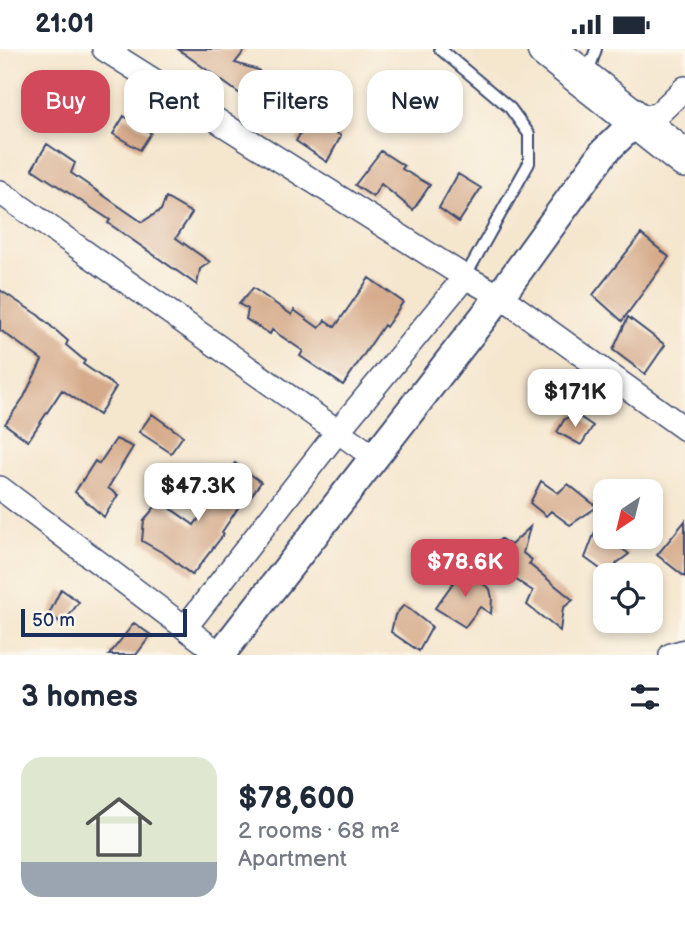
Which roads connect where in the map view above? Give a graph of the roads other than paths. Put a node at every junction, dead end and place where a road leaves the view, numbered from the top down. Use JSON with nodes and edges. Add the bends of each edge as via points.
{"nodes":[{"id":1,"x":104,"y":49,"type":"edge"},
{"id":2,"x":440,"y":49,"type":"edge"},
{"id":3,"x":546,"y":49,"type":"edge"},
{"id":4,"x":591,"y":64,"type":"edge"},
{"id":5,"x":685,"y":88,"type":"edge"},
{"id":6,"x":637,"y":120,"type":"junction"},
{"id":7,"x":685,"y":159,"type":"edge"},
{"id":8,"x":0,"y":192,"type":"edge"},
{"id":9,"x":465,"y":277,"type":"junction"},
{"id":10,"x":500,"y":296,"type":"junction"},
{"id":11,"x":685,"y":429,"type":"edge"},
{"id":12,"x":338,"y":431,"type":"junction"},
{"id":13,"x":374,"y":457,"type":"junction"},
{"id":14,"x":0,"y":488,"type":"edge"},
{"id":15,"x":185,"y":628,"type":"junction"},
{"id":16,"x":685,"y":652,"type":"edge"},
{"id":17,"x":221,"y":655,"type":"edge"},
{"id":18,"x":671,"y":655,"type":"edge"}],
"edges":[{"from":1,"to":9,"type":"street"},
{"from":2,"to":9,"type":"lane","via":[[510,108],[529,134],[529,163]]},
{"from":3,"to":4,"type":"highway"},
{"from":4,"to":6,"type":"highway"},
{"from":5,"to":6,"type":"street","via":[[658,114]]},
{"from":6,"to":7,"type":"highway"},
{"from":6,"to":10,"type":"street","via":[[604,152]]},
{"from":8,"to":12,"type":"street"},
{"from":9,"to":10,"type":"street"},
{"from":9,"to":12,"type":"street"},
{"from":10,"to":11,"type":"street"},
{"from":10,"to":13,"type":"street"},
{"from":12,"to":13,"type":"street"},
{"from":12,"to":15,"type":"street"},
{"from":13,"to":17,"type":"street"},
{"from":14,"to":15,"type":"street"},
{"from":15,"to":17,"type":"street"},
{"from":16,"to":18,"type":"street"}]}
